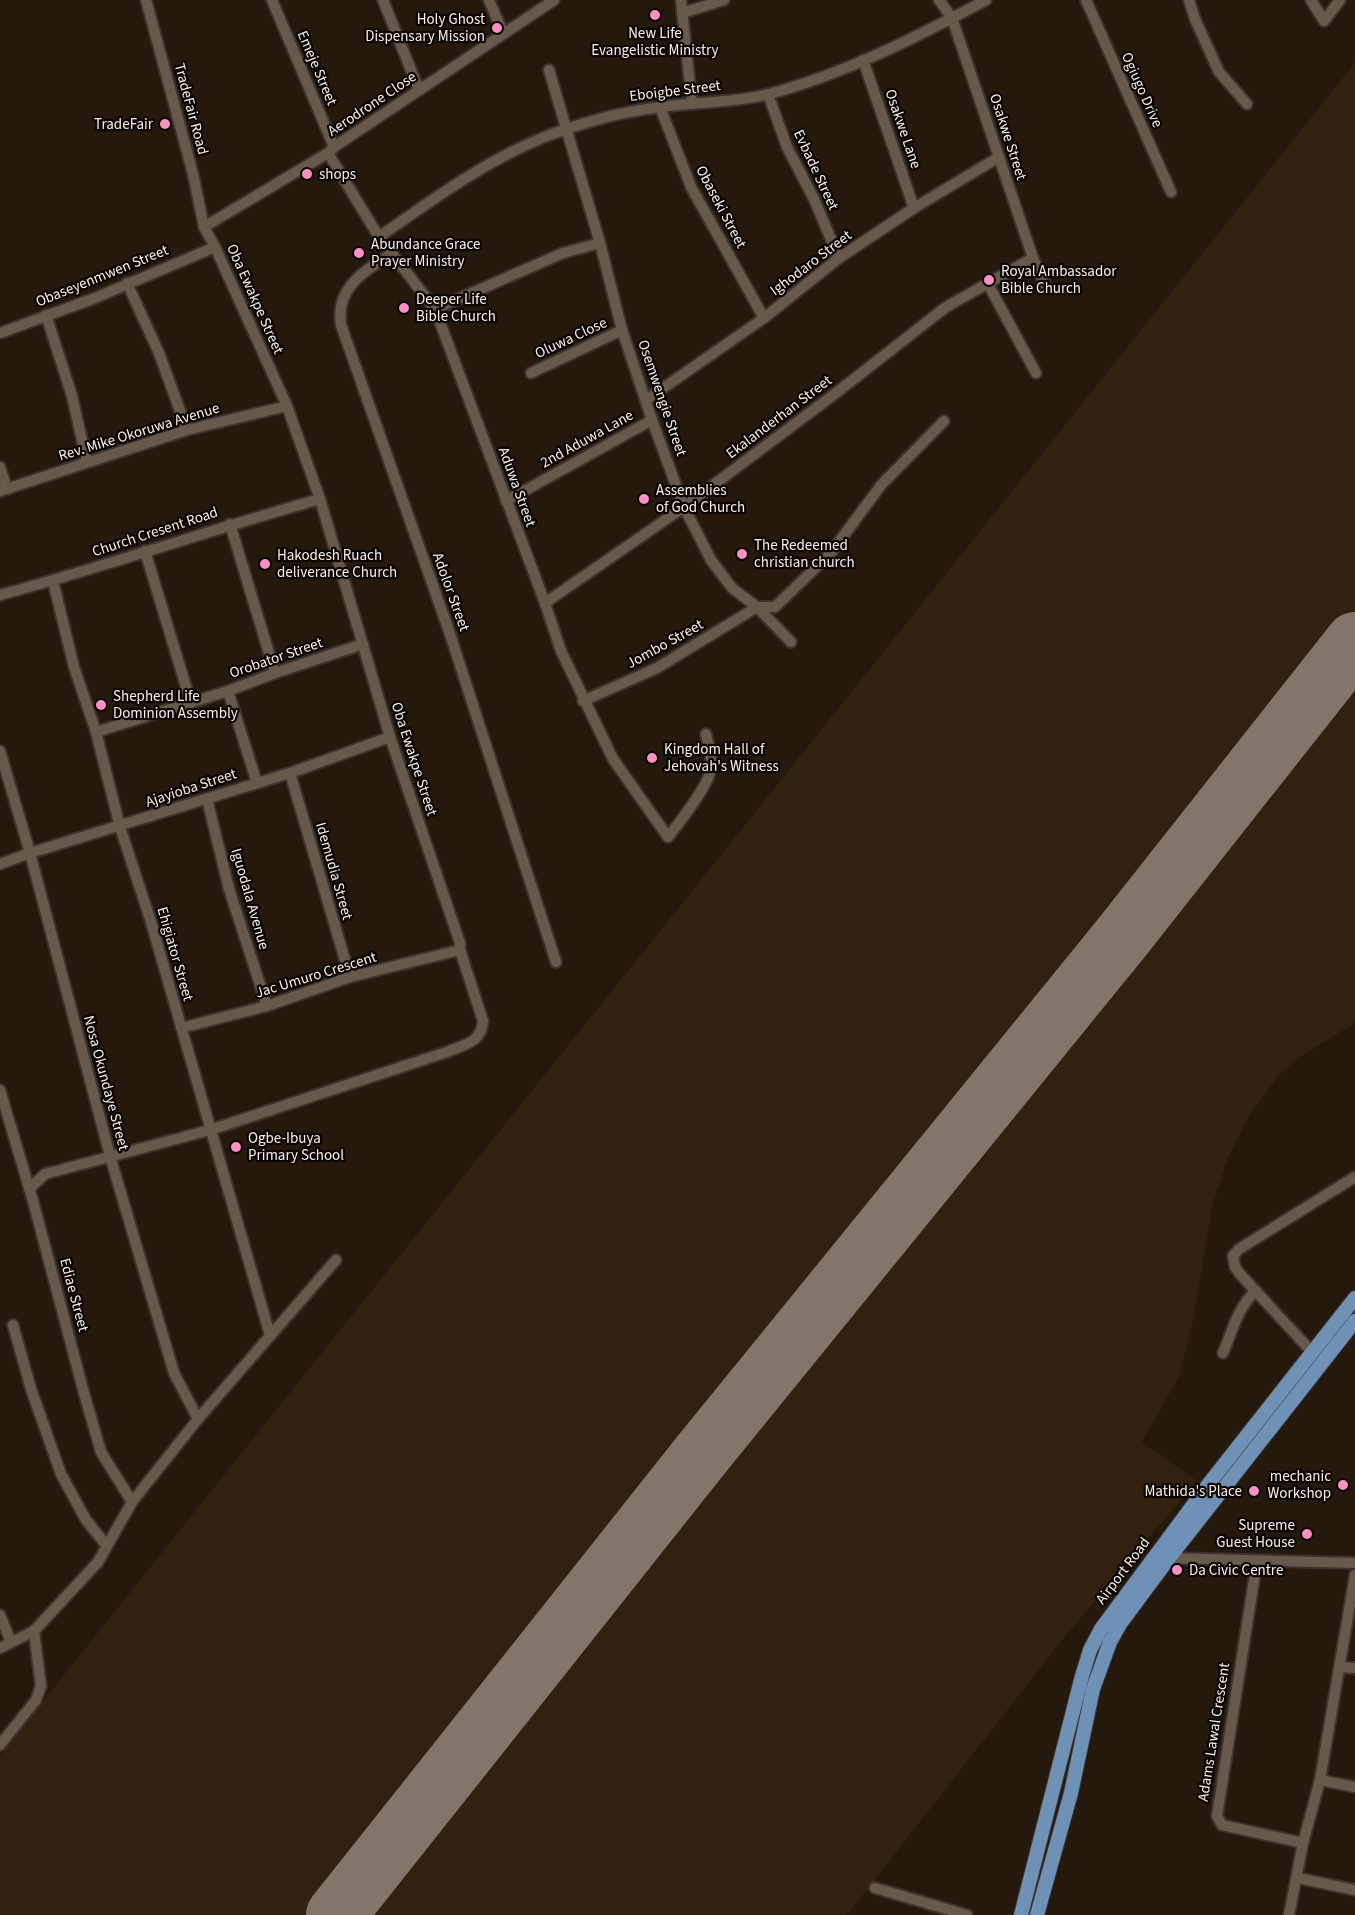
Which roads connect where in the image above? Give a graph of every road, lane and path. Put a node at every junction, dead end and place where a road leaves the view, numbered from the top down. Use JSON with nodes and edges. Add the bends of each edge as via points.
{"nodes":[{"id":1,"x":146,"y":0,"type":"edge"},
{"id":2,"x":272,"y":0,"type":"edge"},
{"id":3,"x":383,"y":0,"type":"edge"},
{"id":4,"x":489,"y":0,"type":"edge"},
{"id":5,"x":554,"y":0,"type":"edge"},
{"id":6,"x":681,"y":0,"type":"edge"},
{"id":7,"x":724,"y":0,"type":"edge"},
{"id":8,"x":939,"y":0,"type":"edge"},
{"id":9,"x":986,"y":0,"type":"edge"},
{"id":10,"x":1086,"y":0,"type":"edge"},
{"id":11,"x":1189,"y":0,"type":"edge"},
{"id":12,"x":1311,"y":0,"type":"edge"},
{"id":13,"x":1340,"y":0,"type":"edge"},
{"id":14,"x":682,"y":13,"type":"junction"},
{"id":15,"x":952,"y":18,"type":"junction"},
{"id":16,"x":503,"y":33,"type":"junction"},
{"id":17,"x":863,"y":60,"type":"junction"},
{"id":18,"x":549,"y":70,"type":"dead end"},
{"id":19,"x":419,"y":90,"type":"junction"},
{"id":20,"x":768,"y":94,"type":"junction"},
{"id":21,"x":692,"y":104,"type":"junction"},
{"id":22,"x":1248,"y":104,"type":"dead end"},
{"id":23,"x":660,"y":107,"type":"junction"},
{"id":24,"x":567,"y":129,"type":"junction"},
{"id":25,"x":331,"y":150,"type":"junction"},
{"id":26,"x":999,"y":157,"type":"junction"},
{"id":27,"x":1171,"y":192,"type":"dead end"},
{"id":28,"x":914,"y":208,"type":"junction"},
{"id":29,"x":204,"y":227,"type":"junction"},
{"id":30,"x":379,"y":237,"type":"junction"},
{"id":31,"x":600,"y":243,"type":"junction"},
{"id":32,"x":215,"y":247,"type":"junction"},
{"id":33,"x":393,"y":253,"type":"junction"},
{"id":34,"x":839,"y":258,"type":"junction"},
{"id":35,"x":1033,"y":258,"type":"junction"},
{"id":36,"x":127,"y":283,"type":"junction"},
{"id":37,"x":988,"y":284,"type":"junction"},
{"id":38,"x":1045,"y":285,"type":"dead end"},
{"id":39,"x":435,"y":309,"type":"junction"},
{"id":40,"x":46,"y":315,"type":"junction"},
{"id":41,"x":764,"y":318,"type":"junction"},
{"id":42,"x":622,"y":330,"type":"junction"},
{"id":43,"x":0,"y":333,"type":"edge"},
{"id":44,"x":531,"y":373,"type":"dead end"},
{"id":45,"x":1036,"y":373,"type":"dead end"},
{"id":46,"x":646,"y":400,"type":"junction"},
{"id":47,"x":287,"y":406,"type":"junction"},
{"id":48,"x":652,"y":420,"type":"junction"},
{"id":49,"x":944,"y":421,"type":"dead end"},
{"id":50,"x":187,"y":430,"type":"junction"},
{"id":51,"x":87,"y":462,"type":"junction"},
{"id":52,"x":0,"y":467,"type":"edge"},
{"id":53,"x":3,"y":490,"type":"edge"},
{"id":54,"x":320,"y":500,"type":"junction"},
{"id":55,"x":506,"y":501,"type":"junction"},
{"id":56,"x":684,"y":507,"type":"junction"},
{"id":57,"x":230,"y":524,"type":"junction"},
{"id":58,"x":145,"y":551,"type":"junction"},
{"id":59,"x":53,"y":581,"type":"junction"},
{"id":60,"x":0,"y":595,"type":"edge"},
{"id":61,"x":545,"y":603,"type":"junction"},
{"id":62,"x":758,"y":607,"type":"junction"},
{"id":63,"x":791,"y":642,"type":"dead end"},
{"id":64,"x":363,"y":644,"type":"junction"},
{"id":65,"x":275,"y":673,"type":"junction"},
{"id":66,"x":228,"y":691,"type":"junction"},
{"id":67,"x":583,"y":701,"type":"junction"},
{"id":68,"x":191,"y":703,"type":"junction"},
{"id":69,"x":96,"y":732,"type":"junction"},
{"id":70,"x":706,"y":734,"type":"dead end"},
{"id":71,"x":390,"y":737,"type":"junction"},
{"id":72,"x":0,"y":751,"type":"edge"},
{"id":73,"x":290,"y":773,"type":"junction"},
{"id":74,"x":257,"y":783,"type":"junction"},
{"id":75,"x":207,"y":799,"type":"junction"},
{"id":76,"x":120,"y":827,"type":"junction"},
{"id":77,"x":30,"y":853,"type":"junction"},
{"id":78,"x":0,"y":864,"type":"edge"},
{"id":79,"x":460,"y":950,"type":"junction"},
{"id":80,"x":556,"y":962,"type":"dead end"},
{"id":81,"x":350,"y":977,"type":"junction"},
{"id":82,"x":267,"y":1006,"type":"junction"},
{"id":83,"x":181,"y":1028,"type":"junction"},
{"id":84,"x":0,"y":1089,"type":"edge"},
{"id":85,"x":210,"y":1130,"type":"junction"},
{"id":86,"x":110,"y":1156,"type":"junction"},
{"id":87,"x":1355,"y":1177,"type":"edge"},
{"id":88,"x":29,"y":1188,"type":"junction"},
{"id":89,"x":336,"y":1260,"type":"dead end"},
{"id":90,"x":1256,"y":1291,"type":"junction"},
{"id":91,"x":1355,"y":1298,"type":"edge"},
{"id":92,"x":1355,"y":1321,"type":"edge"},
{"id":93,"x":13,"y":1325,"type":"dead end"},
{"id":94,"x":270,"y":1335,"type":"junction"},
{"id":95,"x":1312,"y":1352,"type":"junction"},
{"id":96,"x":1223,"y":1353,"type":"dead end"},
{"id":97,"x":1276,"y":1409,"type":"junction"},
{"id":98,"x":198,"y":1419,"type":"junction"},
{"id":99,"x":132,"y":1502,"type":"junction"},
{"id":100,"x":107,"y":1546,"type":"junction"},
{"id":101,"x":1169,"y":1558,"type":"junction"},
{"id":102,"x":1257,"y":1561,"type":"junction"},
{"id":103,"x":1355,"y":1563,"type":"edge"},
{"id":104,"x":1355,"y":1575,"type":"edge"},
{"id":105,"x":0,"y":1615,"type":"edge"},
{"id":106,"x":34,"y":1631,"type":"junction"},
{"id":107,"x":11,"y":1642,"type":"junction"},
{"id":108,"x":0,"y":1648,"type":"edge"},
{"id":109,"x":1340,"y":1667,"type":"junction"},
{"id":110,"x":1355,"y":1668,"type":"edge"},
{"id":111,"x":0,"y":1744,"type":"edge"},
{"id":112,"x":1320,"y":1780,"type":"junction"},
{"id":113,"x":1355,"y":1787,"type":"edge"},
{"id":114,"x":1303,"y":1843,"type":"junction"},
{"id":115,"x":1298,"y":1878,"type":"junction"},
{"id":116,"x":875,"y":1888,"type":"dead end"},
{"id":117,"x":1355,"y":1890,"type":"edge"},
{"id":118,"x":967,"y":1915,"type":"edge"},
{"id":119,"x":1021,"y":1915,"type":"edge"},
{"id":120,"x":1037,"y":1915,"type":"edge"},
{"id":121,"x":1289,"y":1915,"type":"edge"}],
"edges":[{"from":1,"to":29,"type":"street","name":"TradeFair Road"},
{"from":2,"to":25,"type":"street","name":"Emeje Street"},
{"from":3,"to":19,"type":"street"},
{"from":4,"to":16,"type":"street"},
{"from":5,"to":16,"type":"street","name":"Aerodrone Close"},
{"from":6,"to":14,"type":"street"},
{"from":7,"to":14,"type":"street"},
{"from":8,"to":15,"type":"street","name":"Osakwe Street"},
{"from":9,"to":15,"type":"street","name":"Eboigbe Street"},
{"from":10,"to":27,"type":"street","name":"Ogiugo Drive"},
{"from":11,"to":22,"type":"street","via":[[1219,72]]},
{"from":12,"to":13,"type":"street","via":[[1324,21]]},
{"from":14,"to":21,"type":"street"},
{"from":15,"to":17,"type":"street","name":"Eboigbe Street"},
{"from":15,"to":26,"type":"street","name":"Osakwe Street"},
{"from":16,"to":19,"type":"street","name":"Aerodrone Close"},
{"from":17,"to":20,"type":"street","name":"Eboigbe Street"},
{"from":17,"to":28,"type":"street","name":"Osakwe Lane"},
{"from":18,"to":24,"type":"street","name":"Osemwengie Street"},
{"from":19,"to":25,"type":"street","name":"Aerodrone Close"},
{"from":20,"to":21,"type":"street","name":"Eboigbe Street"},
{"from":20,"to":34,"type":"street","name":"Evbade Street","via":[[787,147]]},
{"from":21,"to":23,"type":"street","name":"Eboigbe Street"},
{"from":23,"to":24,"type":"street","name":"Eboigbe Street","via":[[617,114]]},
{"from":23,"to":41,"type":"street","name":"Obaseki Street","via":[[691,187]]},
{"from":24,"to":30,"type":"street","name":"Eboigbe Street","via":[[483,166]]},
{"from":24,"to":31,"type":"street","name":"Osemwengie Street"},
{"from":25,"to":29,"type":"street","name":"Aerodrone Close"},
{"from":25,"to":30,"type":"street","name":"Aduwa Street"},
{"from":26,"to":28,"type":"street","name":"Ighodaro Street"},
{"from":26,"to":35,"type":"street","name":"Osakwe Street"},
{"from":28,"to":34,"type":"street","name":"Ighodaro Street"},
{"from":29,"to":32,"type":"street","name":"Oba Ewakpe Street"},
{"from":30,"to":33,"type":"street","name":"Aduwa Street"},
{"from":31,"to":39,"type":"street","via":[[563,253]]},
{"from":31,"to":42,"type":"street","name":"Osemwengie Street"},
{"from":32,"to":36,"type":"street","name":"Obaseyenmwen Street"},
{"from":32,"to":47,"type":"street","name":"Oba Ewakpe Street"},
{"from":33,"to":39,"type":"street","name":"Aduwa Street"},
{"from":33,"to":80,"type":"street","name":"Adolor Street","via":[[369,268],[346,292],[339,311],[341,325],[450,634]]},
{"from":34,"to":41,"type":"street","name":"Ighodaro Street"},
{"from":35,"to":37,"type":"street","name":"Ekalanderhan Street"},
{"from":35,"to":38,"type":"street","name":"Osakwe Street"},
{"from":36,"to":40,"type":"street","name":"Obaseyenmwen Street"},
{"from":36,"to":50,"type":"street","via":[[159,353]]},
{"from":37,"to":45,"type":"street"},
{"from":37,"to":56,"type":"street","name":"Ekalanderhan Street","via":[[946,307]]},
{"from":39,"to":55,"type":"street","name":"Aduwa Street"},
{"from":40,"to":43,"type":"street","name":"Obaseyenmwen Street"},
{"from":40,"to":51,"type":"street","via":[[72,396]]},
{"from":41,"to":46,"type":"street","name":"Ighodaro Street"},
{"from":42,"to":44,"type":"street","name":"Oluwa Close"},
{"from":42,"to":46,"type":"street","name":"Osemwengie Street"},
{"from":46,"to":48,"type":"street","name":"Osemwengie Street"},
{"from":47,"to":50,"type":"street","name":"Rev. Mike Okoruwa Avenue"},
{"from":47,"to":54,"type":"street","name":"Oba Ewakpe Street"},
{"from":48,"to":55,"type":"street","name":"2nd Aduwa Lane"},
{"from":48,"to":56,"type":"street","name":"Osemwengie Street"},
{"from":49,"to":62,"type":"street","name":"Jombo Street","via":[[882,484],[830,554],[775,607]]},
{"from":50,"to":51,"type":"street","name":"Rev. Mike Okoruwa Avenue"},
{"from":51,"to":53,"type":"street","name":"Rev. Mike Okoruwa Avenue"},
{"from":52,"to":53,"type":"street"},
{"from":54,"to":57,"type":"street","name":"Church Cresent Road"},
{"from":54,"to":64,"type":"street","name":"Oba Ewakpe Street"},
{"from":55,"to":61,"type":"street","name":"Aduwa Street"},
{"from":56,"to":61,"type":"street","name":"Ekalanderhan Street"},
{"from":56,"to":62,"type":"street","name":"Osemwengie Street","via":[[725,579]]},
{"from":57,"to":58,"type":"street","name":"Church Cresent Road"},
{"from":57,"to":65,"type":"street"},
{"from":58,"to":59,"type":"street","name":"Church Cresent Road"},
{"from":58,"to":68,"type":"street"},
{"from":59,"to":60,"type":"street","name":"Church Cresent Road"},
{"from":59,"to":69,"type":"street","name":"Ehigiator Street","via":[[74,667]]},
{"from":61,"to":67,"type":"street","name":"Aduwa Street"},
{"from":62,"to":63,"type":"street","name":"Osemwengie Street"},
{"from":62,"to":67,"type":"street","name":"Jombo Street","via":[[657,669]]},
{"from":64,"to":65,"type":"street","name":"Orobator Street"},
{"from":64,"to":71,"type":"street","name":"Oba Ewakpe Street"},
{"from":65,"to":66,"type":"street","name":"Orobator Street"},
{"from":66,"to":68,"type":"street","name":"Orobator Street"},
{"from":66,"to":74,"type":"street"},
{"from":67,"to":70,"type":"street","name":"Aduwa Street","via":[[612,759],[668,837],[710,774]]},
{"from":68,"to":69,"type":"street","name":"Orobator Street"},
{"from":69,"to":76,"type":"street","name":"Ehigiator Street"},
{"from":71,"to":73,"type":"street","name":"Ajayioba Street"},
{"from":71,"to":79,"type":"street","name":"Oba Ewakpe Street"},
{"from":72,"to":77,"type":"street","name":"Nosa Okundaye Street"},
{"from":73,"to":74,"type":"street","name":"Ajayioba Street"},
{"from":73,"to":81,"type":"street","name":"Idemudia Street"},
{"from":74,"to":75,"type":"street","name":"Ajayioba Street"},
{"from":75,"to":76,"type":"street","name":"Ajayioba Street"},
{"from":75,"to":82,"type":"street","name":"Iguodala Avenue","via":[[229,889]]},
{"from":76,"to":77,"type":"street","name":"Ajayioba Street"},
{"from":76,"to":83,"type":"street","name":"Ehigiator Street"},
{"from":77,"to":78,"type":"street","name":"Ajayioba Street"},
{"from":77,"to":86,"type":"street","name":"Nosa Okundaye Street"},
{"from":79,"to":81,"type":"street","name":"Jac Umuro Crescent"},
{"from":79,"to":85,"type":"street","name":"Oba Ewakpe Street","via":[[483,1021],[478,1038],[447,1052]]},
{"from":81,"to":82,"type":"street","name":"Jac Umuro Crescent"},
{"from":82,"to":83,"type":"street","name":"Jac Umuro Crescent"},
{"from":83,"to":85,"type":"street","name":"Ehigiator Street"},
{"from":84,"to":88,"type":"street","name":"Ediae Street"},
{"from":85,"to":86,"type":"street"},
{"from":85,"to":94,"type":"street","name":"Ehigiator Street"},
{"from":86,"to":88,"type":"street","via":[[45,1174]]},
{"from":86,"to":98,"type":"street","name":"Nosa Okundaye Street","via":[[174,1373]]},
{"from":87,"to":90,"type":"street","via":[[1239,1249],[1233,1256],[1235,1268]]},
{"from":88,"to":99,"type":"street","name":"Ediae Street","via":[[101,1452]]},
{"from":89,"to":94,"type":"street"},
{"from":90,"to":95,"type":"street"},
{"from":90,"to":96,"type":"street","via":[[1241,1309]]},
{"from":91,"to":95,"type":"main road","name":"Airport Road"},
{"from":92,"to":97,"type":"main road","name":"Airport Road"},
{"from":93,"to":100,"type":"street","via":[[61,1474],[86,1520]]},
{"from":94,"to":98,"type":"street"},
{"from":95,"to":97,"type":"main road","name":"Airport Road"},
{"from":97,"to":101,"type":"main road","name":"Airport Road"},
{"from":97,"to":119,"type":"main road","name":"Airport Road","via":[[1112,1613],[1090,1650]]},
{"from":98,"to":99,"type":"street"},
{"from":99,"to":100,"type":"street"},
{"from":100,"to":106,"type":"street","via":[[98,1562]]},
{"from":101,"to":102,"type":"street"},
{"from":101,"to":120,"type":"main road","name":"Airport Road","via":[[1120,1624],[1102,1662]]},
{"from":102,"to":103,"type":"street"},
{"from":102,"to":114,"type":"street","name":"Adams Lawal Crescent","via":[[1217,1816],[1222,1825]]},
{"from":104,"to":109,"type":"street"},
{"from":105,"to":107,"type":"street"},
{"from":106,"to":107,"type":"street"},
{"from":106,"to":111,"type":"street","via":[[41,1686],[36,1700]]},
{"from":107,"to":108,"type":"street"},
{"from":109,"to":110,"type":"street"},
{"from":109,"to":112,"type":"street"},
{"from":112,"to":113,"type":"street"},
{"from":112,"to":114,"type":"street"},
{"from":114,"to":115,"type":"street"},
{"from":115,"to":117,"type":"street"},
{"from":115,"to":121,"type":"street"},
{"from":116,"to":118,"type":"street"}]}
